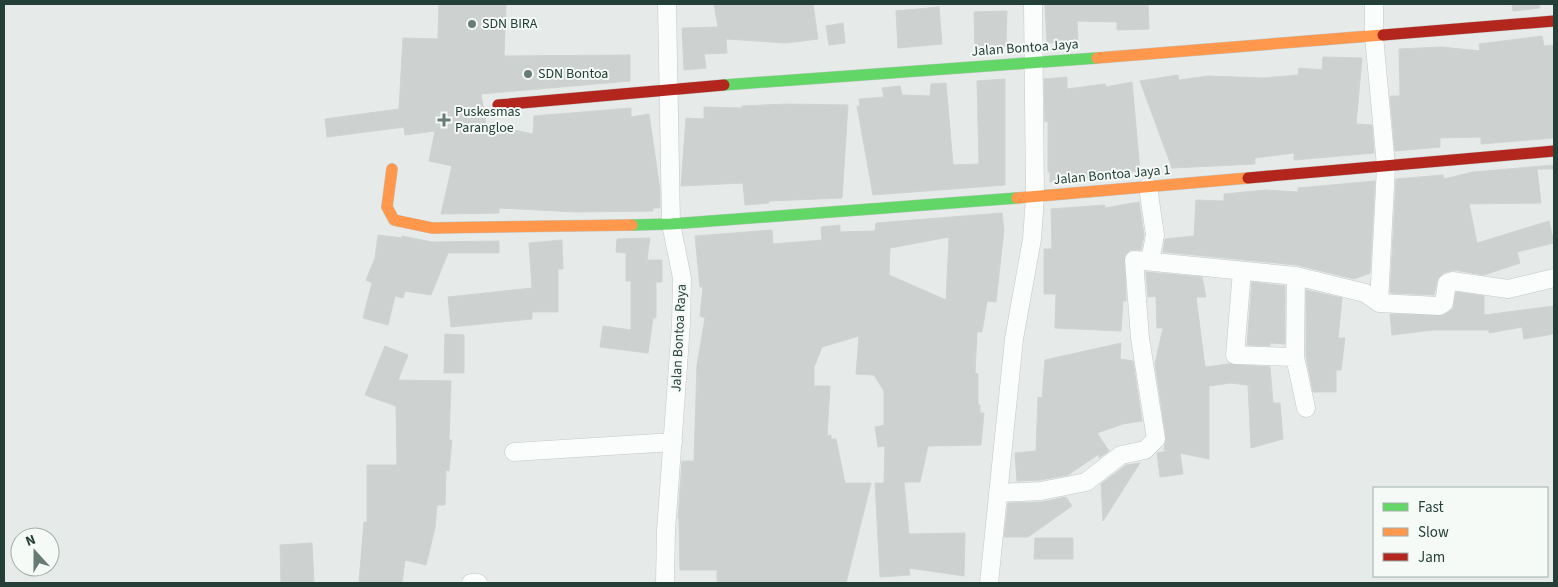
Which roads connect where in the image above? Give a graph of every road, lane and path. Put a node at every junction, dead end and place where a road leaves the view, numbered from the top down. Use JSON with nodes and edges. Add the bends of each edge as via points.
{"nodes":[{"id":1,"x":668,"y":4,"type":"edge"},
{"id":2,"x":1033,"y":4,"type":"edge"},
{"id":3,"x":1374,"y":4,"type":"edge"},
{"id":4,"x":1554,"y":20,"type":"edge"},
{"id":5,"x":1374,"y":36,"type":"junction"},
{"id":6,"x":1033,"y":63,"type":"junction"},
{"id":7,"x":670,"y":89,"type":"junction"},
{"id":8,"x":498,"y":105,"type":"dead end"},
{"id":9,"x":1554,"y":151,"type":"edge"},
{"id":10,"x":1386,"y":166,"type":"junction"},
{"id":11,"x":392,"y":169,"type":"dead end"},
{"id":12,"x":1148,"y":187,"type":"junction"},
{"id":13,"x":1035,"y":197,"type":"junction"},
{"id":14,"x":671,"y":224,"type":"junction"},
{"id":15,"x":1150,"y":261,"type":"junction"},
{"id":16,"x":1242,"y":270,"type":"junction"},
{"id":17,"x":1296,"y":276,"type":"junction"},
{"id":18,"x":1554,"y":278,"type":"edge"},
{"id":19,"x":1379,"y":303,"type":"junction"},
{"id":20,"x":1295,"y":357,"type":"junction"},
{"id":21,"x":1306,"y":408,"type":"dead end"},
{"id":22,"x":673,"y":442,"type":"junction"},
{"id":23,"x":514,"y":452,"type":"dead end"},
{"id":24,"x":998,"y":493,"type":"junction"},
{"id":25,"x":660,"y":582,"type":"edge"},
{"id":26,"x":471,"y":583,"type":"edge"},
{"id":27,"x":478,"y":583,"type":"edge"},
{"id":28,"x":989,"y":583,"type":"edge"}],
"edges":[{"from":1,"to":7,"type":"street","name":"Jalan Bontoa Raya"},
{"from":2,"to":6,"type":"street"},
{"from":3,"to":5,"type":"street"},
{"from":4,"to":5,"type":"street","name":"Jalan Bontoa Jaya"},
{"from":5,"to":6,"type":"street","name":"Jalan Bontoa Jaya"},
{"from":5,"to":10,"type":"street"},
{"from":6,"to":7,"type":"street","name":"Jalan Bontoa Jaya"},
{"from":6,"to":13,"type":"street"},
{"from":7,"to":8,"type":"street","name":"Jalan Bontoa Jaya"},
{"from":7,"to":14,"type":"street","name":"Jalan Bontoa Raya"},
{"from":9,"to":10,"type":"street","name":"Jalan Bontoa Jaya 1"},
{"from":10,"to":12,"type":"street","name":"Jalan Bontoa Jaya 1"},
{"from":10,"to":19,"type":"street"},
{"from":11,"to":14,"type":"street","name":"Jalan Bontoa Jaya 1","via":[[387,207],[394,220],[410,225],[432,228]]},
{"from":12,"to":13,"type":"street","name":"Jalan Bontoa Jaya 1"},
{"from":12,"to":15,"type":"street","via":[[1155,234]]},
{"from":13,"to":14,"type":"street","name":"Jalan Bontoa Jaya 1"},
{"from":13,"to":24,"type":"street","via":[[1028,274],[1014,339]]},
{"from":14,"to":22,"type":"street","name":"Jalan Bontoa Raya","via":[[682,278]]},
{"from":15,"to":16,"type":"street"},
{"from":15,"to":24,"type":"street","via":[[1134,260],[1140,338],[1156,439],[1145,450],[1121,455],[1086,482],[1041,491]]},
{"from":16,"to":17,"type":"street"},
{"from":16,"to":20,"type":"street","via":[[1235,355]]},
{"from":17,"to":19,"type":"street","via":[[1365,293]]},
{"from":17,"to":20,"type":"street"},
{"from":18,"to":19,"type":"street","via":[[1508,289],[1452,281],[1447,283],[1444,303],[1439,306]]},
{"from":20,"to":21,"type":"street"},
{"from":22,"to":23,"type":"street"},
{"from":22,"to":25,"type":"street","name":"Jalan Bontoa Raya"},
{"from":24,"to":28,"type":"street"},
{"from":26,"to":27,"type":"street"}]}
